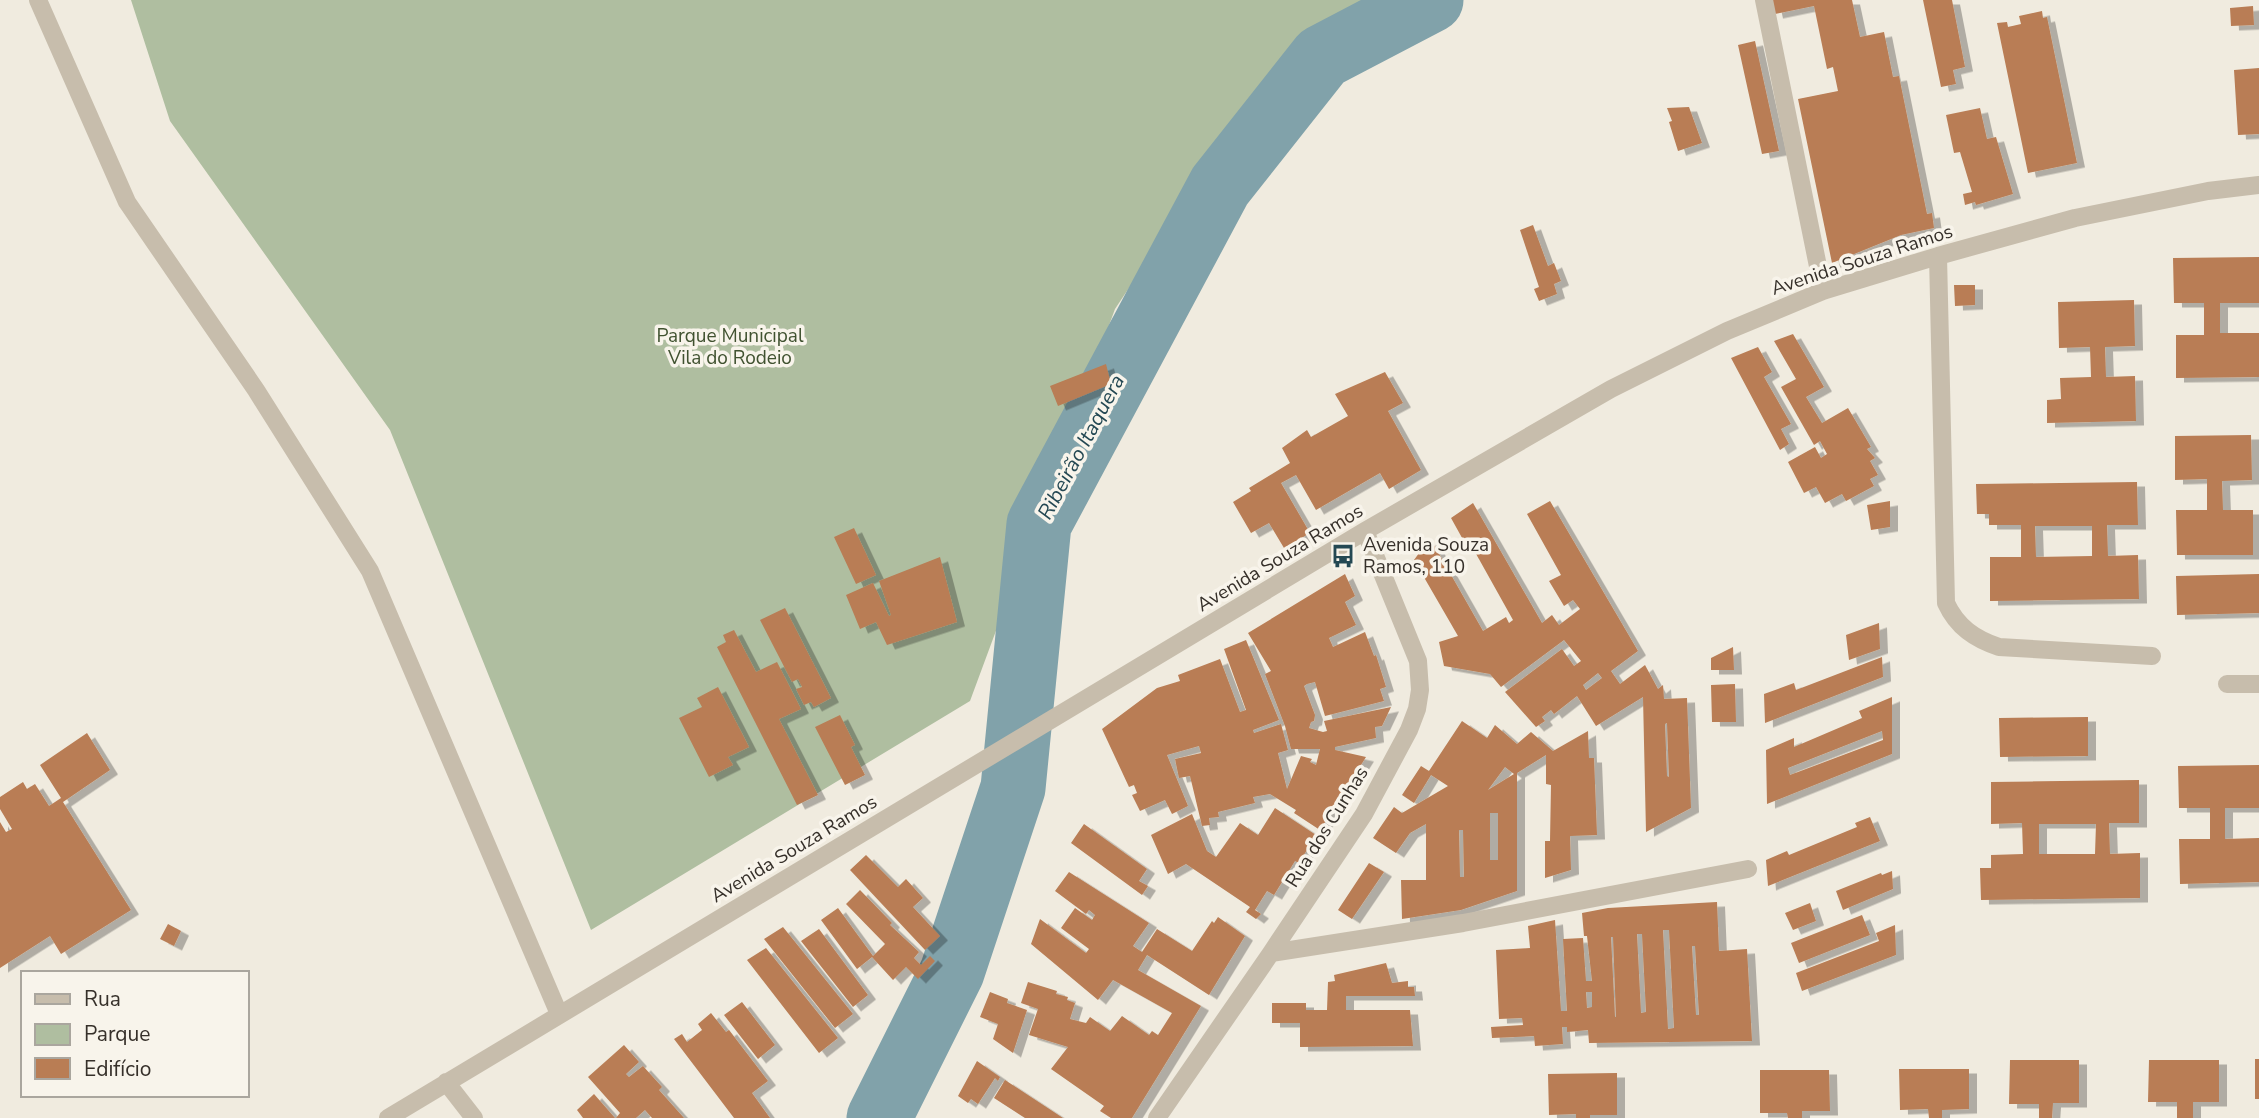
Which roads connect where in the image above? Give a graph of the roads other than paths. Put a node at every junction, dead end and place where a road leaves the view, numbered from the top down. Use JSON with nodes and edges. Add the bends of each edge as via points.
{"nodes":[{"id":1,"x":38,"y":0,"type":"edge"},
{"id":2,"x":1763,"y":0,"type":"edge"},
{"id":3,"x":2259,"y":185,"type":"edge"},
{"id":4,"x":1938,"y":256,"type":"junction"},
{"id":5,"x":1823,"y":291,"type":"junction"},
{"id":6,"x":1365,"y":531,"type":"junction"},
{"id":7,"x":2152,"y":656,"type":"dead end"},
{"id":8,"x":2227,"y":684,"type":"dead end"},
{"id":9,"x":2259,"y":684,"type":"edge"},
{"id":10,"x":1748,"y":869,"type":"dead end"},
{"id":11,"x":1271,"y":953,"type":"junction"},
{"id":12,"x":559,"y":1014,"type":"junction"},
{"id":13,"x":446,"y":1082,"type":"junction"},
{"id":14,"x":388,"y":1118,"type":"edge"},
{"id":15,"x":474,"y":1118,"type":"edge"},
{"id":16,"x":1157,"y":1118,"type":"edge"}],
"edges":[{"from":1,"to":12,"type":"street","via":[[127,202],[256,390],[370,571]]},
{"from":2,"to":5,"type":"street"},
{"from":3,"to":4,"type":"street","name":"Avenida Souza Ramos","via":[[2075,218]]},
{"from":4,"to":5,"type":"street","name":"Avenida Souza Ramos"},
{"from":4,"to":7,"type":"street","via":[[1946,603],[1953,618],[1980,641],[1999,647]]},
{"from":5,"to":6,"type":"street","name":"Avenida Souza Ramos","via":[[1727,331],[1611,389]]},
{"from":6,"to":11,"type":"street","name":"Rua dos Cunhas","via":[[1418,661],[1417,709],[1364,814]]},
{"from":6,"to":12,"type":"street","name":"Avenida Souza Ramos"},
{"from":8,"to":9,"type":"street"},
{"from":10,"to":11,"type":"street","via":[[1463,923]]},
{"from":11,"to":16,"type":"street","name":"Rua dos Cunhas"},
{"from":12,"to":13,"type":"street","name":"Avenida Souza Ramos"},
{"from":13,"to":14,"type":"street","name":"Avenida Souza Ramos"},
{"from":13,"to":15,"type":"street"}]}
